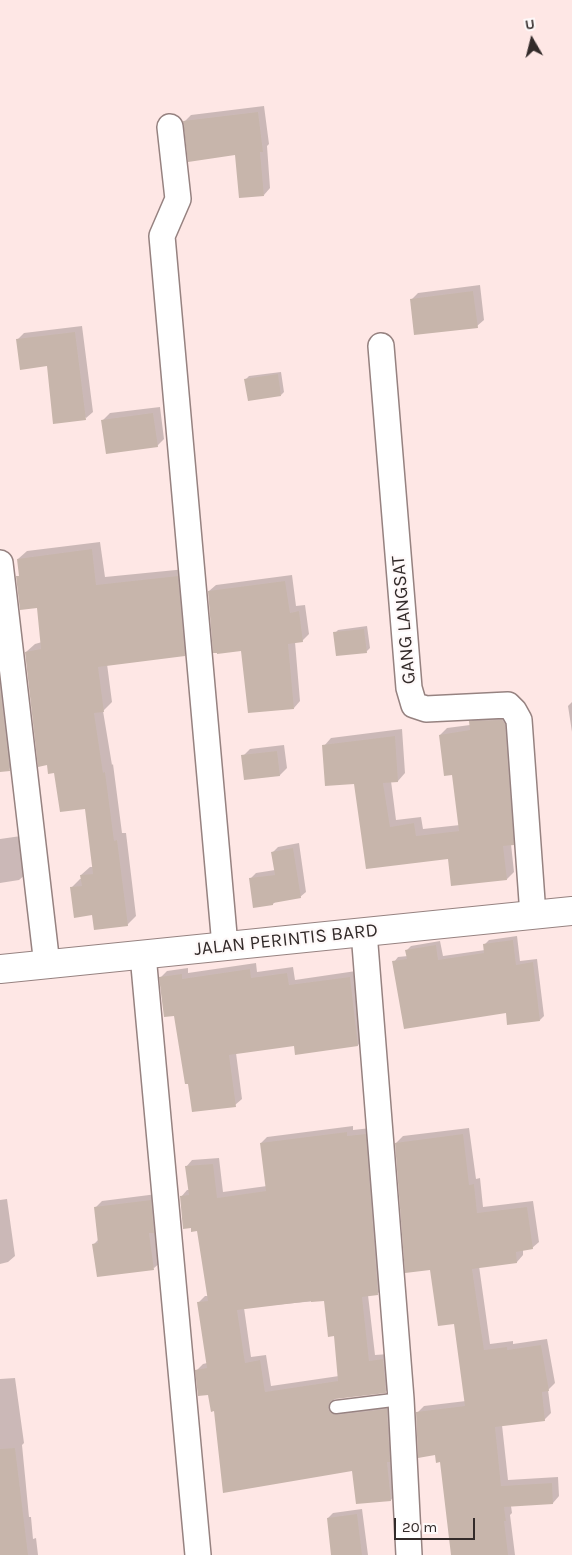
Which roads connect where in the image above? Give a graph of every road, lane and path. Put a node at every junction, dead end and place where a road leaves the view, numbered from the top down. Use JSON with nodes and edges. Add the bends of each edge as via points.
{"nodes":[{"id":1,"x":170,"y":127,"type":"dead end"},
{"id":2,"x":381,"y":346,"type":"dead end"},
{"id":3,"x":0,"y":563,"type":"edge"},
{"id":4,"x":572,"y":911,"type":"edge"},
{"id":5,"x":533,"y":915,"type":"junction"},
{"id":6,"x":364,"y":932,"type":"junction"},
{"id":7,"x":226,"y":946,"type":"junction"},
{"id":8,"x":143,"y":955,"type":"junction"},
{"id":9,"x":47,"y":964,"type":"junction"},
{"id":10,"x":0,"y":969,"type":"edge"},
{"id":11,"x":401,"y":1400,"type":"junction"},
{"id":12,"x":336,"y":1407,"type":"dead end"},
{"id":13,"x":198,"y":1555,"type":"edge"},
{"id":14,"x":409,"y":1555,"type":"edge"}],
"edges":[{"from":1,"to":7,"type":"street","via":[[178,199],[162,236]]},
{"from":2,"to":5,"type":"street","name":"GANG LANGSAT","via":[[414,705],[426,709],[508,705],[514,711],[519,720]]},
{"from":3,"to":9,"type":"street"},
{"from":4,"to":5,"type":"street","name":"JALAN PERINTIS BARD"},
{"from":5,"to":6,"type":"street","name":"JALAN PERINTIS BARD"},
{"from":6,"to":7,"type":"street","name":"JALAN PERINTIS BARD"},
{"from":6,"to":11,"type":"street"},
{"from":7,"to":8,"type":"street","name":"JALAN PERINTIS BARD"},
{"from":8,"to":9,"type":"street","name":"JALAN PERINTIS BARD"},
{"from":8,"to":13,"type":"street"},
{"from":9,"to":10,"type":"street","name":"JALAN PERINTIS BARD"},
{"from":11,"to":12,"type":"lane"},
{"from":11,"to":14,"type":"street"}]}
